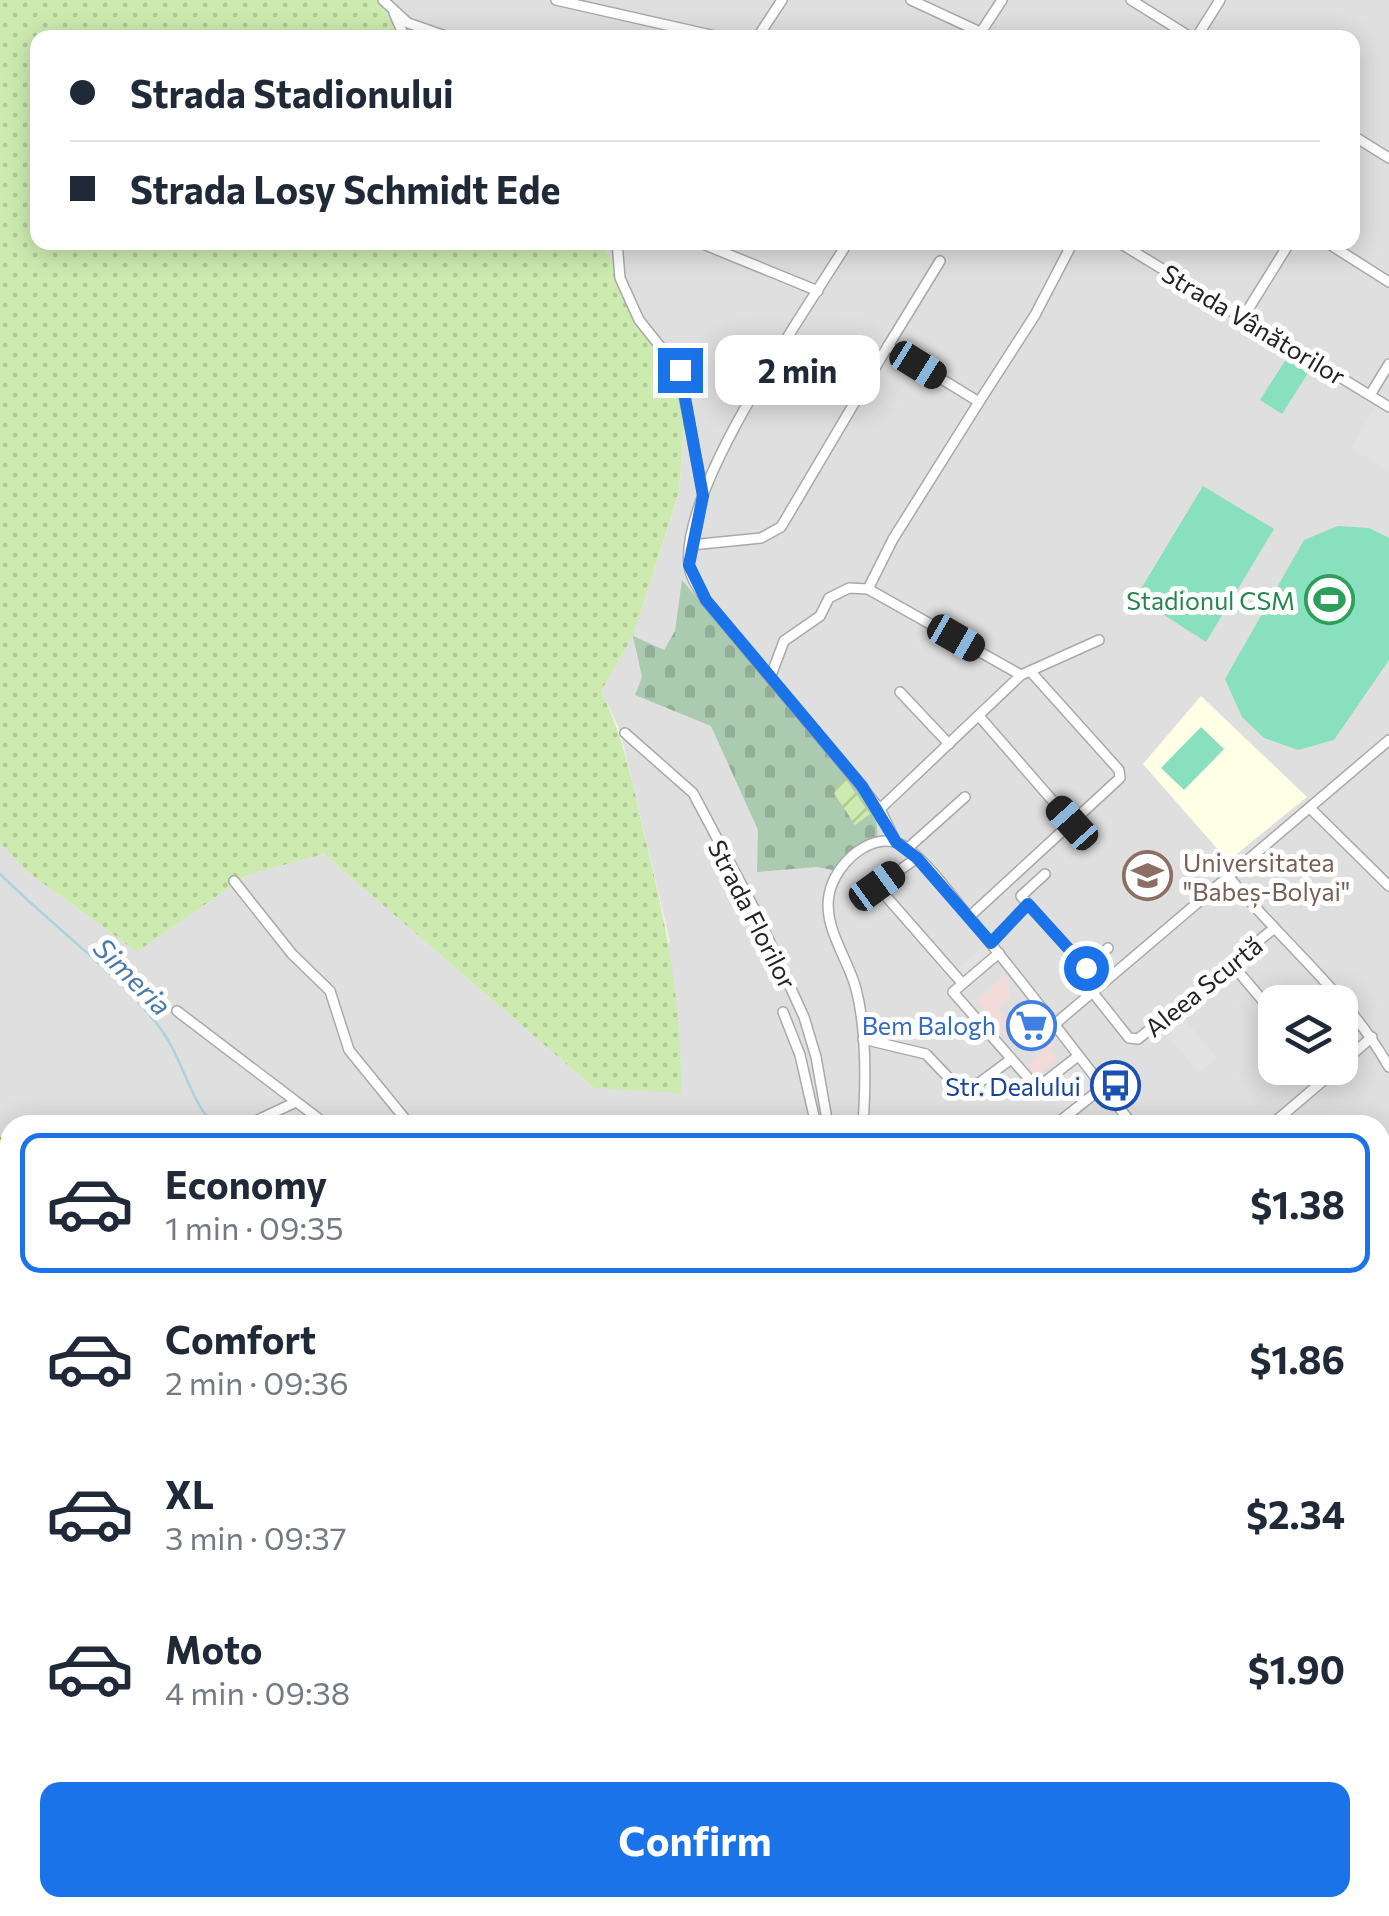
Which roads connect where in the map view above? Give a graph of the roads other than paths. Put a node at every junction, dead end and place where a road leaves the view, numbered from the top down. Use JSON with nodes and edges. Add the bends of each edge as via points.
{"nodes":[{"id":1,"x":383,"y":0,"type":"edge"},
{"id":2,"x":556,"y":0,"type":"edge"},
{"id":3,"x":782,"y":0,"type":"edge"},
{"id":4,"x":912,"y":0,"type":"edge"},
{"id":5,"x":1002,"y":0,"type":"edge"},
{"id":6,"x":1131,"y":0,"type":"edge"},
{"id":7,"x":1220,"y":0,"type":"edge"},
{"id":8,"x":393,"y":12,"type":"junction"},
{"id":9,"x":401,"y":30,"type":"edge"},
{"id":10,"x":429,"y":30,"type":"edge"},
{"id":11,"x":689,"y":30,"type":"edge"},
{"id":12,"x":762,"y":30,"type":"edge"},
{"id":13,"x":971,"y":30,"type":"edge"},
{"id":14,"x":982,"y":30,"type":"edge"},
{"id":15,"x":1181,"y":30,"type":"edge"},
{"id":16,"x":1199,"y":30,"type":"edge"},
{"id":17,"x":1360,"y":142,"type":"edge"},
{"id":18,"x":1389,"y":158,"type":"edge"},
{"id":19,"x":617,"y":250,"type":"edge"},
{"id":20,"x":718,"y":250,"type":"edge"},
{"id":21,"x":843,"y":250,"type":"edge"},
{"id":22,"x":1069,"y":250,"type":"edge"},
{"id":23,"x":1132,"y":250,"type":"edge"},
{"id":24,"x":1285,"y":250,"type":"edge"},
{"id":25,"x":1339,"y":250,"type":"edge"},
{"id":26,"x":940,"y":261,"type":"dead end"},
{"id":27,"x":1389,"y":282,"type":"edge"},
{"id":28,"x":818,"y":290,"type":"junction"},
{"id":29,"x":1244,"y":316,"type":"junction"},
{"id":30,"x":888,"y":346,"type":"junction"},
{"id":31,"x":1389,"y":364,"type":"edge"},
{"id":32,"x":1370,"y":395,"type":"junction"},
{"id":33,"x":979,"y":402,"type":"junction"},
{"id":34,"x":1389,"y":407,"type":"edge"},
{"id":35,"x":703,"y":496,"type":"junction"},
{"id":36,"x":690,"y":544,"type":"junction"},
{"id":37,"x":868,"y":589,"type":"junction"},
{"id":38,"x":1099,"y":640,"type":"dead end"},
{"id":39,"x":1026,"y":674,"type":"junction"},
{"id":40,"x":770,"y":678,"type":"junction"},
{"id":41,"x":900,"y":692,"type":"dead end"},
{"id":42,"x":979,"y":716,"type":"junction"},
{"id":43,"x":625,"y":733,"type":"dead end"},
{"id":44,"x":1389,"y":740,"type":"edge"},
{"id":45,"x":950,"y":744,"type":"junction"},
{"id":46,"x":965,"y":797,"type":"dead end"},
{"id":47,"x":1310,"y":808,"type":"junction"},
{"id":48,"x":880,"y":810,"type":"junction"},
{"id":49,"x":1072,"y":823,"type":"junction"},
{"id":50,"x":896,"y":842,"type":"junction"},
{"id":51,"x":908,"y":848,"type":"junction"},
{"id":52,"x":917,"y":858,"type":"junction"},
{"id":53,"x":1045,"y":874,"type":"dead end"},
{"id":54,"x":1230,"y":877,"type":"junction"},
{"id":55,"x":234,"y":880,"type":"dead end"},
{"id":56,"x":1389,"y":886,"type":"edge"},
{"id":57,"x":1028,"y":904,"type":"junction"},
{"id":58,"x":969,"y":917,"type":"junction"},
{"id":59,"x":1272,"y":930,"type":"junction"},
{"id":60,"x":991,"y":943,"type":"junction"},
{"id":61,"x":1108,"y":948,"type":"dead end"},
{"id":62,"x":999,"y":953,"type":"junction"},
{"id":63,"x":1230,"y":963,"type":"junction"},
{"id":64,"x":962,"y":983,"type":"junction"},
{"id":65,"x":1094,"y":994,"type":"junction"},
{"id":66,"x":1258,"y":995,"type":"edge"},
{"id":67,"x":177,"y":1011,"type":"dead end"},
{"id":68,"x":783,"y":1012,"type":"dead end"},
{"id":69,"x":1055,"y":1024,"type":"junction"},
{"id":70,"x":1372,"y":1036,"type":"junction"},
{"id":71,"x":863,"y":1038,"type":"junction"},
{"id":72,"x":1358,"y":1049,"type":"edge"},
{"id":73,"x":1078,"y":1056,"type":"junction"},
{"id":74,"x":1010,"y":1060,"type":"junction"},
{"id":75,"x":1389,"y":1066,"type":"edge"},
{"id":76,"x":1318,"y":1085,"type":"edge"},
{"id":77,"x":1103,"y":1087,"type":"junction"},
{"id":78,"x":296,"y":1102,"type":"junction"},
{"id":79,"x":268,"y":1115,"type":"edge"},
{"id":80,"x":314,"y":1115,"type":"edge"},
{"id":81,"x":402,"y":1115,"type":"edge"},
{"id":82,"x":814,"y":1115,"type":"edge"},
{"id":83,"x":826,"y":1115,"type":"edge"},
{"id":84,"x":864,"y":1115,"type":"edge"},
{"id":85,"x":1068,"y":1115,"type":"edge"},
{"id":86,"x":1124,"y":1115,"type":"edge"},
{"id":87,"x":1283,"y":1115,"type":"edge"}],
"edges":[{"from":1,"to":8,"type":"street"},
{"from":2,"to":11,"type":"street"},
{"from":3,"to":12,"type":"street"},
{"from":4,"to":13,"type":"street"},
{"from":5,"to":14,"type":"street"},
{"from":6,"to":15,"type":"street"},
{"from":7,"to":16,"type":"street"},
{"from":8,"to":9,"type":"street"},
{"from":8,"to":10,"type":"street"},
{"from":17,"to":18,"type":"street"},
{"from":19,"to":35,"type":"street","via":[[620,278],[639,320],[680,370]]},
{"from":20,"to":28,"type":"street"},
{"from":21,"to":28,"type":"street"},
{"from":22,"to":33,"type":"street"},
{"from":23,"to":29,"type":"street","name":"Strada Vânătorilor"},
{"from":24,"to":29,"type":"street"},
{"from":25,"to":27,"type":"street"},
{"from":26,"to":30,"type":"street"},
{"from":28,"to":35,"type":"street"},
{"from":29,"to":32,"type":"street","name":"Strada Vânătorilor"},
{"from":30,"to":33,"type":"street"},
{"from":30,"to":36,"type":"street","via":[[781,528],[761,538]]},
{"from":31,"to":32,"type":"street"},
{"from":32,"to":34,"type":"street","name":"Strada Vânătorilor"},
{"from":33,"to":37,"type":"street"},
{"from":35,"to":36,"type":"street"},
{"from":36,"to":40,"type":"street","via":[[692,579]]},
{"from":37,"to":39,"type":"street"},
{"from":37,"to":40,"type":"street","via":[[849,588],[829,598],[820,616],[784,642]]},
{"from":38,"to":39,"type":"street"},
{"from":39,"to":42,"type":"street"},
{"from":39,"to":49,"type":"street","via":[[1120,774]]},
{"from":40,"to":48,"type":"street"},
{"from":41,"to":45,"type":"street"},
{"from":42,"to":45,"type":"street"},
{"from":42,"to":49,"type":"street"},
{"from":43,"to":83,"type":"street","name":"Strada Florilor","via":[[693,794],[755,910],[804,1017]]},
{"from":44,"to":47,"type":"street"},
{"from":45,"to":48,"type":"street"},
{"from":46,"to":51,"type":"street"},
{"from":47,"to":54,"type":"street"},
{"from":47,"to":56,"type":"street"},
{"from":48,"to":50,"type":"street"},
{"from":49,"to":58,"type":"street"},
{"from":50,"to":51,"type":"street"},
{"from":50,"to":71,"type":"street","via":[[862,848],[838,872],[828,896],[832,928],[856,988]]},
{"from":51,"to":52,"type":"street"},
{"from":52,"to":58,"type":"street"},
{"from":52,"to":64,"type":"street","via":[[877,886]]},
{"from":53,"to":57,"type":"street","via":[[1021,896]]},
{"from":54,"to":59,"type":"street"},
{"from":54,"to":65,"type":"street"},
{"from":55,"to":81,"type":"street","via":[[330,991],[350,1050]]},
{"from":57,"to":60,"type":"street"},
{"from":57,"to":61,"type":"street","via":[[1086,968]]},
{"from":58,"to":60,"type":"street"},
{"from":59,"to":63,"type":"street","name":"Aleea Scurtă"},
{"from":59,"to":70,"type":"street"},
{"from":60,"to":62,"type":"street"},
{"from":62,"to":64,"type":"street"},
{"from":62,"to":69,"type":"street"},
{"from":63,"to":65,"type":"street","name":"Aleea Scurtă","via":[[1138,1039],[1129,1038]]},
{"from":63,"to":66,"type":"street"},
{"from":64,"to":74,"type":"street","via":[[953,992]]},
{"from":65,"to":69,"type":"street"},
{"from":67,"to":78,"type":"street"},
{"from":68,"to":82,"type":"street","name":"Strada Florilor"},
{"from":69,"to":73,"type":"street"},
{"from":70,"to":72,"type":"street"},
{"from":70,"to":75,"type":"street"},
{"from":71,"to":74,"type":"street","via":[[926,1054],[964,1094]]},
{"from":71,"to":84,"type":"street"},
{"from":73,"to":74,"type":"street","via":[[1036,1088]]},
{"from":73,"to":77,"type":"street"},
{"from":76,"to":87,"type":"street"},
{"from":77,"to":85,"type":"street"},
{"from":77,"to":86,"type":"street"},
{"from":78,"to":79,"type":"street"},
{"from":78,"to":80,"type":"street"}]}
